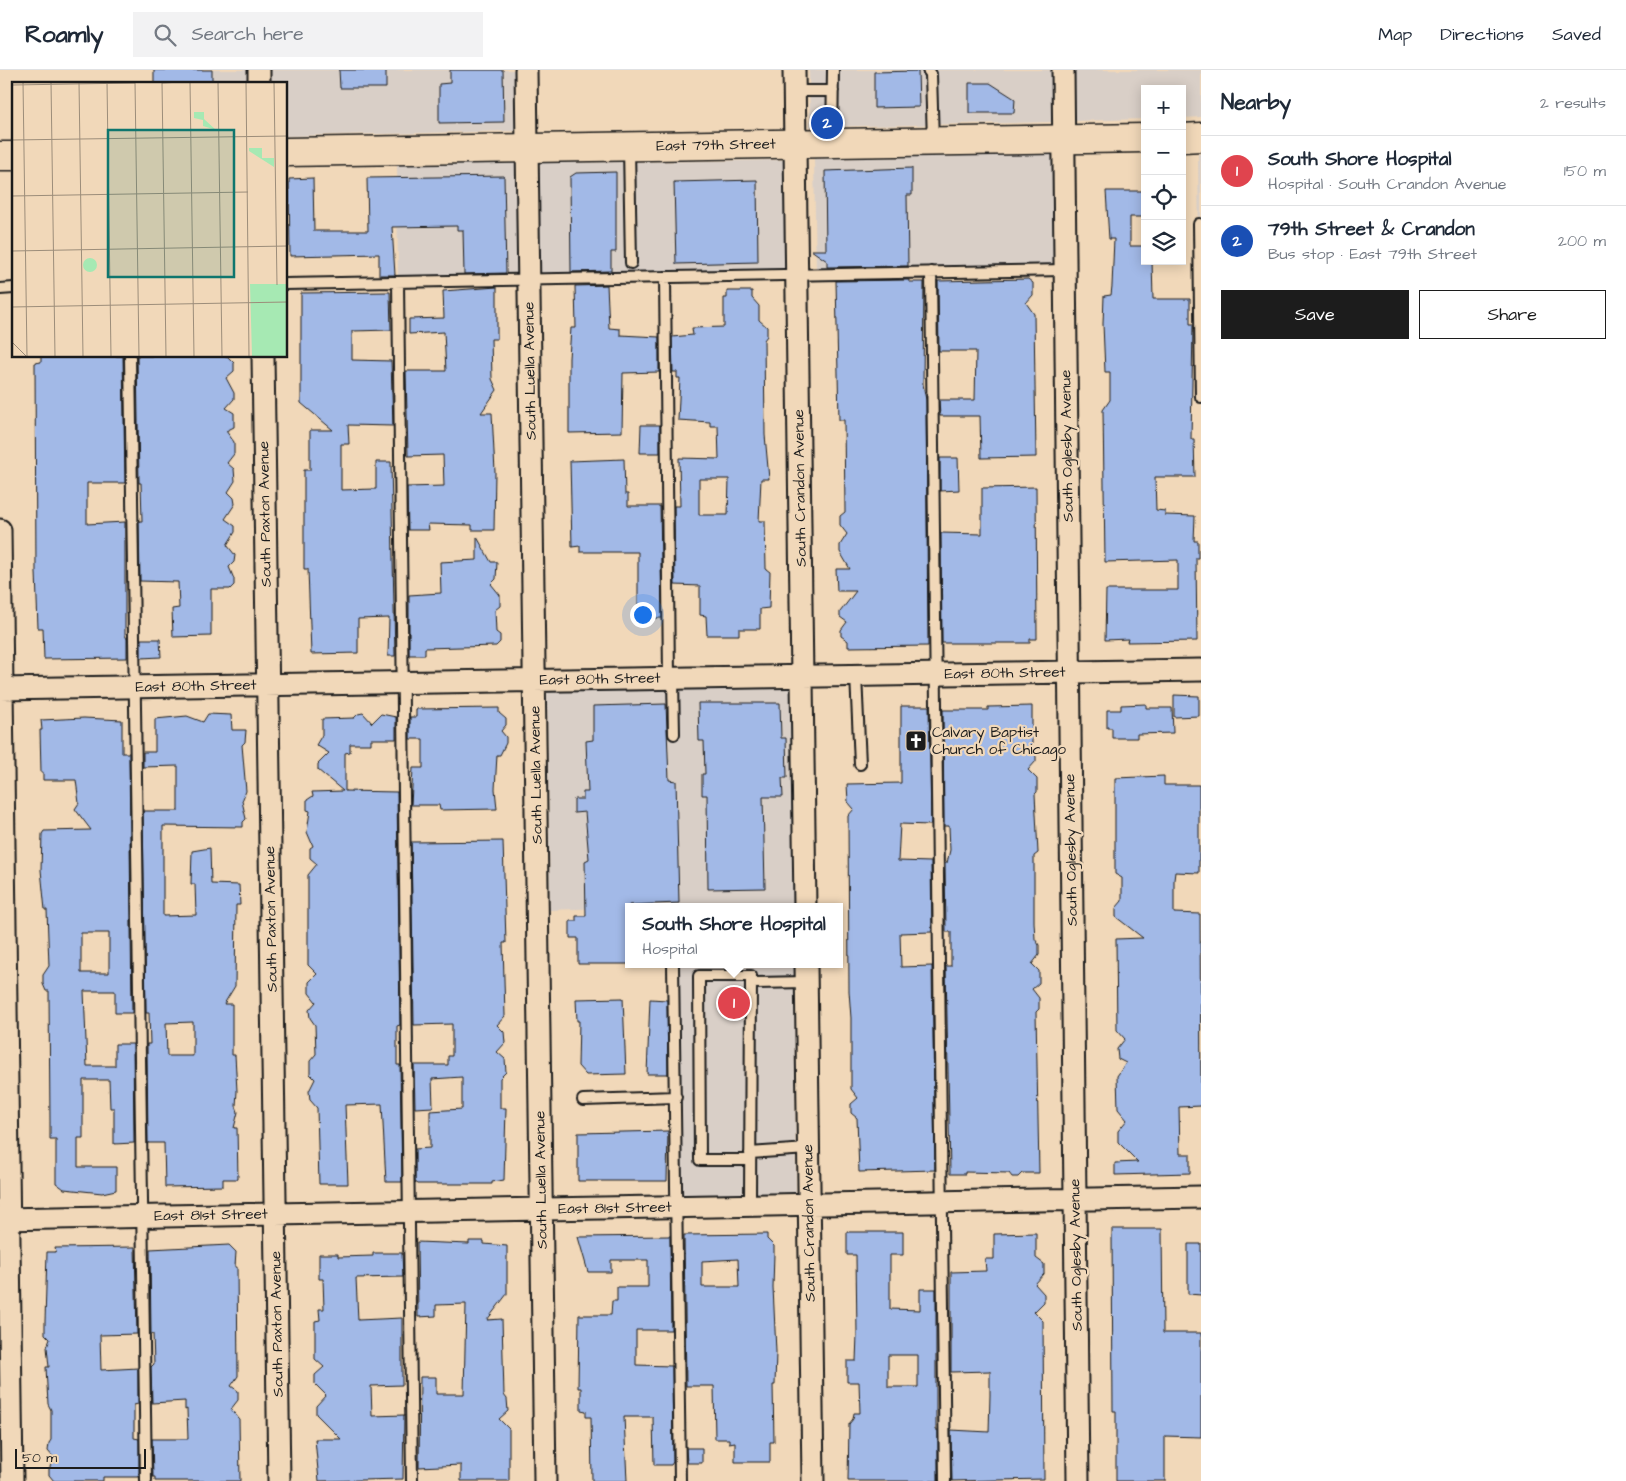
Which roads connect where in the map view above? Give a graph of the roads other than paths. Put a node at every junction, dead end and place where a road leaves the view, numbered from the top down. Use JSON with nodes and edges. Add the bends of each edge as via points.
{"nodes":[{"id":1,"x":526,"y":70,"type":"edge"},
{"id":2,"x":833,"y":70,"type":"edge"},
{"id":3,"x":928,"y":70,"type":"edge"},
{"id":4,"x":1063,"y":70,"type":"edge"},
{"id":5,"x":794,"y":80,"type":"edge"},
{"id":6,"x":832,"y":91,"type":"junction"},
{"id":7,"x":1201,"y":137,"type":"edge"},
{"id":8,"x":1141,"y":138,"type":"edge"},
{"id":9,"x":1186,"y":138,"type":"edge"},
{"id":10,"x":1064,"y":140,"type":"junction"},
{"id":11,"x":933,"y":142,"type":"junction"},
{"id":12,"x":832,"y":143,"type":"junction"},
{"id":13,"x":795,"y":144,"type":"junction"},
{"id":14,"x":629,"y":146,"type":"junction"},
{"id":15,"x":527,"y":148,"type":"junction"},
{"id":16,"x":288,"y":152,"type":"edge"},
{"id":17,"x":1199,"y":224,"type":"dead end"},
{"id":18,"x":631,"y":263,"type":"dead end"},
{"id":19,"x":1065,"y":270,"type":"junction"},
{"id":20,"x":931,"y":272,"type":"junction"},
{"id":21,"x":797,"y":275,"type":"junction"},
{"id":22,"x":665,"y":277,"type":"junction"},
{"id":23,"x":529,"y":279,"type":"junction"},
{"id":24,"x":398,"y":282,"type":"junction"},
{"id":25,"x":288,"y":284,"type":"edge"},
{"id":26,"x":130,"y":358,"type":"edge"},
{"id":27,"x":263,"y":358,"type":"edge"},
{"id":28,"x":1201,"y":397,"type":"edge"},
{"id":29,"x":0,"y":530,"type":"edge"},
{"id":30,"x":1201,"y":670,"type":"edge"},
{"id":31,"x":1070,"y":672,"type":"junction"},
{"id":32,"x":937,"y":674,"type":"junction"},
{"id":33,"x":856,"y":675,"type":"junction"},
{"id":34,"x":802,"y":676,"type":"junction"},
{"id":35,"x":671,"y":678,"type":"junction"},
{"id":36,"x":534,"y":680,"type":"junction"},
{"id":37,"x":402,"y":682,"type":"junction"},
{"id":38,"x":268,"y":684,"type":"junction"},
{"id":39,"x":135,"y":687,"type":"junction"},
{"id":40,"x":1,"y":689,"type":"edge"},
{"id":41,"x":674,"y":734,"type":"dead end"},
{"id":42,"x":860,"y":764,"type":"dead end"},
{"id":43,"x":805,"y":903,"type":"edge"},
{"id":44,"x":674,"y":968,"type":"edge"},
{"id":45,"x":806,"y":973,"type":"edge"},
{"id":46,"x":751,"y":983,"type":"junction"},
{"id":47,"x":676,"y":1097,"type":"junction"},
{"id":48,"x":583,"y":1100,"type":"dead end"},
{"id":49,"x":808,"y":1149,"type":"junction"},
{"id":50,"x":750,"y":1156,"type":"junction"},
{"id":51,"x":1201,"y":1197,"type":"edge"},
{"id":52,"x":1075,"y":1199,"type":"junction"},
{"id":53,"x":942,"y":1202,"type":"junction"},
{"id":54,"x":809,"y":1204,"type":"junction"},
{"id":55,"x":750,"y":1206,"type":"junction"},
{"id":56,"x":677,"y":1207,"type":"junction"},
{"id":57,"x":542,"y":1209,"type":"junction"},
{"id":58,"x":409,"y":1212,"type":"junction"},
{"id":59,"x":275,"y":1214,"type":"junction"},
{"id":60,"x":142,"y":1216,"type":"junction"},
{"id":61,"x":4,"y":1219,"type":"edge"},
{"id":62,"x":12,"y":1481,"type":"edge"},
{"id":63,"x":146,"y":1481,"type":"edge"},
{"id":64,"x":279,"y":1481,"type":"edge"},
{"id":65,"x":412,"y":1481,"type":"edge"},
{"id":66,"x":545,"y":1481,"type":"edge"},
{"id":67,"x":680,"y":1481,"type":"edge"},
{"id":68,"x":813,"y":1481,"type":"edge"},
{"id":69,"x":945,"y":1481,"type":"edge"},
{"id":70,"x":1078,"y":1481,"type":"edge"}],
"edges":[{"from":1,"to":15,"type":"street","name":"South Luella Avenue"},
{"from":2,"to":6,"type":"lane"},
{"from":3,"to":11,"type":"lane","via":[[931,74]]},
{"from":4,"to":10,"type":"street","name":"South Oglesby Avenue"},
{"from":5,"to":6,"type":"lane"},
{"from":5,"to":13,"type":"street","name":"South Crandon Avenue"},
{"from":6,"to":12,"type":"lane"},
{"from":7,"to":9,"type":"main road"},
{"from":8,"to":10,"type":"main road","name":"East 79th Street"},
{"from":10,"to":11,"type":"main road","name":"East 79th Street"},
{"from":10,"to":19,"type":"street","name":"South Oglesby Avenue"},
{"from":11,"to":12,"type":"main road","name":"East 79th Street"},
{"from":12,"to":13,"type":"main road","name":"East 79th Street"},
{"from":13,"to":14,"type":"main road","name":"East 79th Street"},
{"from":13,"to":21,"type":"street","name":"South Crandon Avenue"},
{"from":14,"to":15,"type":"main road","name":"East 79th Street"},
{"from":14,"to":18,"type":"lane"},
{"from":15,"to":16,"type":"main road","name":"East 79th Street"},
{"from":15,"to":23,"type":"street","name":"South Luella Avenue"},
{"from":17,"to":28,"type":"lane"},
{"from":19,"to":20,"type":"lane"},
{"from":19,"to":31,"type":"street","name":"South Oglesby Avenue"},
{"from":20,"to":21,"type":"lane"},
{"from":20,"to":32,"type":"lane"},
{"from":21,"to":22,"type":"lane"},
{"from":21,"to":34,"type":"street","name":"South Crandon Avenue"},
{"from":22,"to":23,"type":"lane"},
{"from":22,"to":35,"type":"lane"},
{"from":23,"to":24,"type":"lane"},
{"from":23,"to":36,"type":"street","name":"South Luella Avenue"},
{"from":24,"to":25,"type":"lane"},
{"from":24,"to":37,"type":"lane"},
{"from":26,"to":39,"type":"lane"},
{"from":27,"to":38,"type":"street","name":"South Paxton Avenue"},
{"from":29,"to":40,"type":"street"},
{"from":30,"to":31,"type":"street","name":"East 80th Street"},
{"from":31,"to":32,"type":"street","name":"East 80th Street"},
{"from":31,"to":52,"type":"street","name":"South Oglesby Avenue"},
{"from":32,"to":33,"type":"street","name":"East 80th Street"},
{"from":32,"to":53,"type":"lane"},
{"from":33,"to":34,"type":"street","name":"East 80th Street"},
{"from":33,"to":42,"type":"lane"},
{"from":34,"to":35,"type":"street","name":"East 80th Street"},
{"from":34,"to":43,"type":"street","name":"South Crandon Avenue"},
{"from":35,"to":36,"type":"street","name":"East 80th Street"},
{"from":35,"to":41,"type":"lane"},
{"from":36,"to":37,"type":"street","name":"East 80th Street"},
{"from":36,"to":57,"type":"street","name":"South Luella Avenue"},
{"from":37,"to":38,"type":"street","name":"East 80th Street"},
{"from":37,"to":58,"type":"lane"},
{"from":38,"to":39,"type":"street","name":"East 80th Street"},
{"from":38,"to":59,"type":"street","name":"South Paxton Avenue"},
{"from":39,"to":40,"type":"street","name":"East 80th Street"},
{"from":39,"to":60,"type":"lane"},
{"from":40,"to":61,"type":"street"},
{"from":44,"to":47,"type":"lane"},
{"from":45,"to":46,"type":"lane"},
{"from":45,"to":49,"type":"street","name":"South Crandon Avenue"},
{"from":46,"to":50,"type":"lane"},
{"from":46,"to":50,"type":"lane","via":[[751,976],[699,976],[700,1160]]},
{"from":47,"to":48,"type":"lane"},
{"from":47,"to":56,"type":"lane"},
{"from":49,"to":50,"type":"lane"},
{"from":49,"to":54,"type":"street","name":"South Crandon Avenue"},
{"from":50,"to":55,"type":"lane"},
{"from":51,"to":52,"type":"street","name":"East 81st Street"},
{"from":52,"to":53,"type":"street","name":"East 81st Street"},
{"from":52,"to":70,"type":"street","name":"South Oglesby Avenue"},
{"from":53,"to":54,"type":"street","name":"East 81st Street"},
{"from":53,"to":69,"type":"lane"},
{"from":54,"to":55,"type":"street","name":"East 81st Street"},
{"from":54,"to":68,"type":"street","name":"South Crandon Avenue"},
{"from":55,"to":56,"type":"street","name":"East 81st Street"},
{"from":56,"to":57,"type":"street","name":"East 81st Street"},
{"from":56,"to":67,"type":"lane"},
{"from":57,"to":58,"type":"street","name":"East 81st Street"},
{"from":57,"to":66,"type":"street","name":"South Luella Avenue"},
{"from":58,"to":59,"type":"street","name":"East 81st Street"},
{"from":58,"to":65,"type":"lane"},
{"from":59,"to":60,"type":"street","name":"East 81st Street"},
{"from":59,"to":64,"type":"street","name":"South Paxton Avenue"},
{"from":60,"to":61,"type":"street","name":"East 81st Street"},
{"from":60,"to":63,"type":"lane"},
{"from":61,"to":62,"type":"street"}]}
